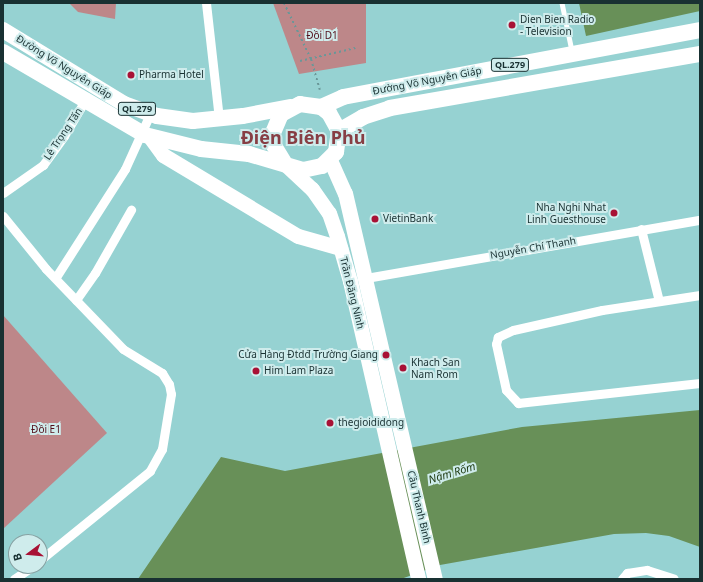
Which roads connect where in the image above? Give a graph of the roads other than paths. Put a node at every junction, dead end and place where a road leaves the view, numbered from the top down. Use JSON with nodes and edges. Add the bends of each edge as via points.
{"nodes":[{"id":1,"x":206,"y":3,"type":"edge"},
{"id":2,"x":562,"y":3,"type":"edge"},
{"id":3,"x":3,"y":30,"type":"edge"},
{"id":4,"x":700,"y":30,"type":"edge"},
{"id":5,"x":3,"y":52,"type":"edge"},
{"id":6,"x":572,"y":52,"type":"junction"},
{"id":7,"x":700,"y":54,"type":"edge"},
{"id":8,"x":93,"y":84,"type":"junction"},
{"id":9,"x":84,"y":102,"type":"junction"},
{"id":10,"x":321,"y":106,"type":"junction"},
{"id":11,"x":290,"y":107,"type":"junction"},
{"id":12,"x":150,"y":114,"type":"junction"},
{"id":13,"x":219,"y":119,"type":"junction"},
{"id":14,"x":339,"y":132,"type":"junction"},
{"id":15,"x":146,"y":135,"type":"junction"},
{"id":16,"x":330,"y":160,"type":"junction"},
{"id":17,"x":285,"y":164,"type":"junction"},
{"id":18,"x":3,"y":193,"type":"edge"},
{"id":19,"x":132,"y":210,"type":"dead end"},
{"id":20,"x":3,"y":216,"type":"edge"},
{"id":21,"x":700,"y":220,"type":"edge"},
{"id":22,"x":641,"y":229,"type":"junction"},
{"id":23,"x":340,"y":248,"type":"junction"},
{"id":24,"x":56,"y":278,"type":"junction"},
{"id":25,"x":366,"y":278,"type":"junction"},
{"id":26,"x":350,"y":282,"type":"junction"},
{"id":27,"x":700,"y":296,"type":"edge"},
{"id":28,"x":76,"y":300,"type":"junction"},
{"id":29,"x":659,"y":301,"type":"junction"},
{"id":30,"x":700,"y":383,"type":"edge"},
{"id":31,"x":402,"y":434,"type":"joint"},
{"id":32,"x":386,"y":439,"type":"joint"},
{"id":33,"x":48,"y":554,"type":"edge"},
{"id":34,"x":418,"y":579,"type":"edge"},
{"id":35,"x":435,"y":579,"type":"edge"},
{"id":36,"x":622,"y":579,"type":"edge"},
{"id":37,"x":674,"y":579,"type":"edge"}],
"edges":[{"from":1,"to":13,"type":"street"},
{"from":2,"to":6,"type":"lane"},
{"from":3,"to":8,"type":"highway","name":"Đường Võ Nguyên Giáp","number":"QL.279"},
{"from":4,"to":6,"type":"highway","name":"Đường Võ Nguyên Giáp","number":"QL.279"},
{"from":5,"to":9,"type":"highway","name":"Đường Võ Nguyên Giáp","number":"QL.279"},
{"from":6,"to":10,"type":"highway","name":"Đường Võ Nguyên Giáp","number":"QL.279","via":[[343,97]]},
{"from":7,"to":14,"type":"highway","name":"Đường Võ Nguyên Giáp","number":"QL.279","via":[[390,108],[363,117]]},
{"from":8,"to":9,"type":"street","name":"Lê Trọng Tấn"},
{"from":8,"to":12,"type":"highway","name":"Đường Võ Nguyên Giáp","number":"QL.279","via":[[124,104]]},
{"from":9,"to":15,"type":"highway","name":"Đường Võ Nguyên Giáp","number":"QL.279"},
{"from":9,"to":18,"type":"street","name":"Lê Trọng Tấn","via":[[43,165]]},
{"from":10,"to":11,"type":"highway","number":"QL.279","via":[[300,104]]},
{"from":10,"to":14,"type":"highway","via":[[336,121]]},
{"from":11,"to":13,"type":"highway","name":"Đường Võ Nguyên Giáp","number":"QL.279"},
{"from":11,"to":17,"type":"highway","via":[[281,114],[273,133],[273,144]]},
{"from":12,"to":13,"type":"highway","name":"Đường Võ Nguyên Giáp","number":"QL.279","via":[[193,122]]},
{"from":12,"to":15,"type":"street"},
{"from":14,"to":16,"type":"highway","via":[[339,142]]},
{"from":15,"to":17,"type":"highway","name":"Đường Võ Nguyên Giáp","number":"QL.279","via":[[201,149],[249,154]]},
{"from":15,"to":23,"type":"main road","via":[[163,155],[298,236]]},
{"from":15,"to":24,"type":"street"},
{"from":16,"to":17,"type":"highway","number":"QL.279","via":[[313,170],[303,170]]},
{"from":16,"to":25,"type":"main road","name":"Trần Đăng Ninh","via":[[345,193]]},
{"from":17,"to":23,"type":"main road","name":"Trần Đăng Ninh","via":[[312,189],[329,213]]},
{"from":19,"to":28,"type":"street"},
{"from":20,"to":24,"type":"street"},
{"from":21,"to":22,"type":"street","name":"Nguyễn Chí Thanh"},
{"from":22,"to":25,"type":"street","name":"Nguyễn Chí Thanh"},
{"from":22,"to":29,"type":"street"},
{"from":23,"to":26,"type":"main road","name":"Trần Đăng Ninh"},
{"from":24,"to":28,"type":"street"},
{"from":25,"to":26,"type":"main road"},
{"from":25,"to":31,"type":"main road","name":"Trần Đăng Ninh"},
{"from":26,"to":32,"type":"main road","name":"Trần Đăng Ninh"},
{"from":27,"to":29,"type":"street"},
{"from":28,"to":33,"type":"street","via":[[123,348],[162,373],[169,384],[171,394],[168,423],[162,449],[150,471]]},
{"from":29,"to":30,"type":"street","via":[[602,310],[513,330],[498,337],[496,350],[506,390],[518,403]]},
{"from":31,"to":35,"type":"main road","name":"Cầu Thanh Bình"},
{"from":32,"to":34,"type":"main road","name":"Cầu Thanh Bình"},
{"from":36,"to":37,"type":"street","via":[[627,573],[646,570]]}]}
